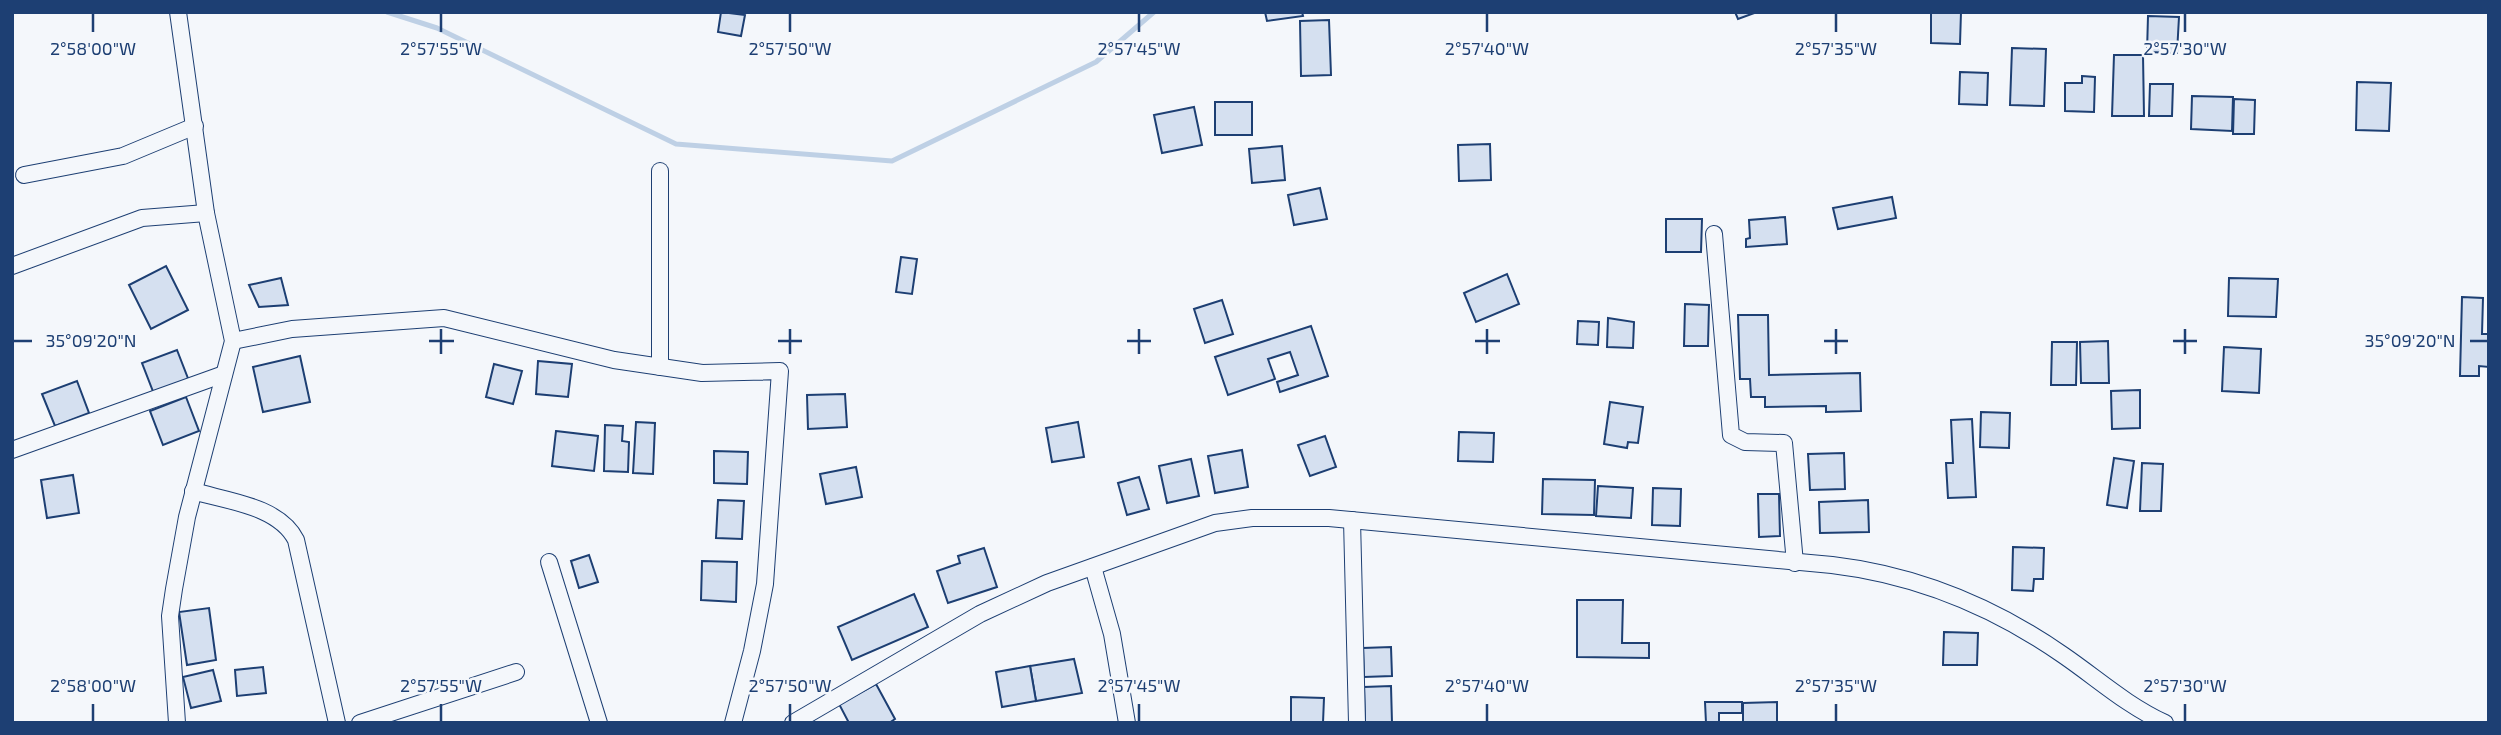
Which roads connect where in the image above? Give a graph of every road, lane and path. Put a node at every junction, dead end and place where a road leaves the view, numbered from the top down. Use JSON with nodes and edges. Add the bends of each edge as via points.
{"nodes":[{"id":1,"x":178,"y":12,"type":"edge"},
{"id":2,"x":195,"y":126,"type":"junction"},
{"id":3,"x":660,"y":171,"type":"dead end"},
{"id":4,"x":24,"y":175,"type":"dead end"},
{"id":5,"x":206,"y":213,"type":"junction"},
{"id":6,"x":1714,"y":233,"type":"dead end"},
{"id":7,"x":12,"y":266,"type":"edge"},
{"id":8,"x":233,"y":341,"type":"junction"},
{"id":9,"x":660,"y":366,"type":"junction"},
{"id":10,"x":224,"y":373,"type":"junction"},
{"id":11,"x":12,"y":450,"type":"edge"},
{"id":12,"x":193,"y":491,"type":"junction"},
{"id":13,"x":1352,"y":520,"type":"junction"},
{"id":14,"x":549,"y":562,"type":"dead end"},
{"id":15,"x":1795,"y":563,"type":"junction"},
{"id":16,"x":1093,"y":567,"type":"junction"},
{"id":17,"x":516,"y":672,"type":"dead end"},
{"id":18,"x":177,"y":723,"type":"edge"},
{"id":19,"x":337,"y":723,"type":"edge"},
{"id":20,"x":360,"y":723,"type":"edge"},
{"id":21,"x":599,"y":723,"type":"edge"},
{"id":22,"x":733,"y":723,"type":"edge"},
{"id":23,"x":793,"y":723,"type":"edge"},
{"id":24,"x":1127,"y":723,"type":"edge"},
{"id":25,"x":1357,"y":723,"type":"edge"},
{"id":26,"x":2165,"y":723,"type":"edge"}],
"edges":[{"from":1,"to":2,"type":"street"},
{"from":2,"to":4,"type":"street","via":[[123,156]]},
{"from":2,"to":5,"type":"street"},
{"from":3,"to":9,"type":"street"},
{"from":5,"to":7,"type":"street","via":[[142,218]]},
{"from":5,"to":8,"type":"street"},
{"from":6,"to":15,"type":"street","via":[[1731,435],[1745,442],[1784,443]]},
{"from":8,"to":9,"type":"street","via":[[292,329],[444,318],[591,355]]},
{"from":8,"to":10,"type":"street"},
{"from":9,"to":22,"type":"street","via":[[702,373],[780,371],[765,584]]},
{"from":10,"to":11,"type":"street"},
{"from":10,"to":12,"type":"street"},
{"from":12,"to":18,"type":"street","via":[[170,616]]},
{"from":12,"to":19,"type":"street","via":[[268,513],[291,530]]},
{"from":13,"to":15,"type":"street"},
{"from":13,"to":16,"type":"street","via":[[1251,518],[1215,523]]},
{"from":13,"to":25,"type":"street"},
{"from":14,"to":21,"type":"street"},
{"from":15,"to":26,"type":"street","via":[[1890,573],[1970,601],[2063,655],[2128,705]]},
{"from":16,"to":23,"type":"street","via":[[980,614]]},
{"from":16,"to":24,"type":"street","via":[[1112,634]]},
{"from":17,"to":20,"type":"street"}]}
